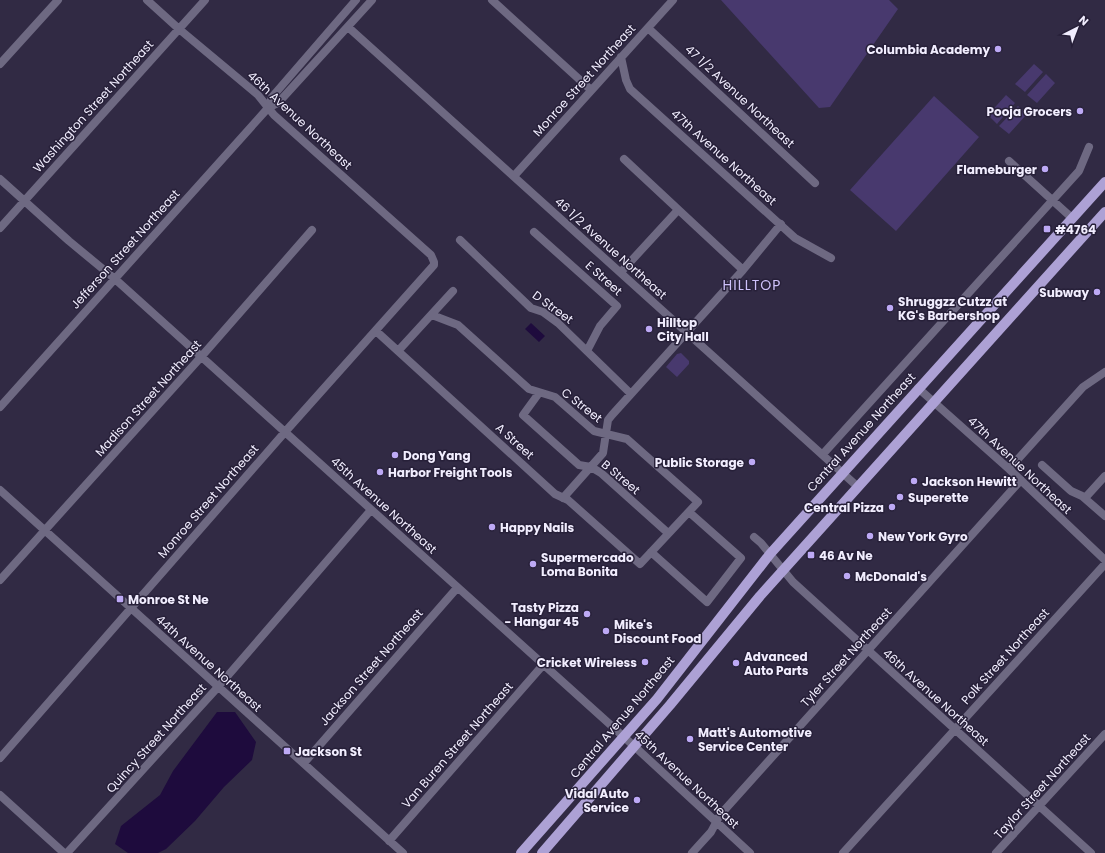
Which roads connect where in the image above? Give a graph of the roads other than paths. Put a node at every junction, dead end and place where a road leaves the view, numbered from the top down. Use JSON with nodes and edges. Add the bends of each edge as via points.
{"nodes":[{"id":1,"x":58,"y":0,"type":"edge"},
{"id":2,"x":146,"y":0,"type":"edge"},
{"id":3,"x":205,"y":0,"type":"edge"},
{"id":4,"x":356,"y":0,"type":"edge"},
{"id":5,"x":372,"y":0,"type":"edge"},
{"id":6,"x":492,"y":0,"type":"edge"},
{"id":7,"x":661,"y":0,"type":"edge"},
{"id":8,"x":670,"y":3,"type":"edge"},
{"id":9,"x":348,"y":27,"type":"junction"},
{"id":10,"x":648,"y":28,"type":"junction"},
{"id":11,"x":178,"y":30,"type":"junction"},
{"id":12,"x":621,"y":57,"type":"junction"},
{"id":13,"x":0,"y":64,"type":"edge"},
{"id":14,"x":591,"y":90,"type":"junction"},
{"id":15,"x":268,"y":108,"type":"junction"},
{"id":16,"x":1089,"y":147,"type":"dead end"},
{"id":17,"x":624,"y":160,"type":"dead end"},
{"id":18,"x":1009,"y":161,"type":"dead end"},
{"id":19,"x":514,"y":176,"type":"junction"},
{"id":20,"x":0,"y":179,"type":"edge"},
{"id":21,"x":1105,"y":182,"type":"edge"},
{"id":22,"x":815,"y":183,"type":"dead end"},
{"id":23,"x":24,"y":201,"type":"junction"},
{"id":24,"x":1053,"y":201,"type":"junction"},
{"id":25,"x":678,"y":210,"type":"junction"},
{"id":26,"x":1105,"y":212,"type":"edge"},
{"id":27,"x":1072,"y":218,"type":"junction"},
{"id":28,"x":781,"y":224,"type":"junction"},
{"id":29,"x":0,"y":228,"type":"edge"},
{"id":30,"x":312,"y":230,"type":"dead end"},
{"id":31,"x":534,"y":232,"type":"dead end"},
{"id":32,"x":460,"y":240,"type":"dead end"},
{"id":33,"x":831,"y":258,"type":"dead end"},
{"id":34,"x":434,"y":262,"type":"joint"},
{"id":35,"x":743,"y":270,"type":"junction"},
{"id":36,"x":621,"y":272,"type":"junction"},
{"id":37,"x":115,"y":279,"type":"junction"},
{"id":38,"x":453,"y":291,"type":"dead end"},
{"id":39,"x":432,"y":314,"type":"junction"},
{"id":40,"x":376,"y":331,"type":"junction"},
{"id":41,"x":686,"y":332,"type":"junction"},
{"id":42,"x":398,"y":351,"type":"junction"},
{"id":43,"x":587,"y":351,"type":"junction"},
{"id":44,"x":201,"y":357,"type":"junction"},
{"id":45,"x":1105,"y":372,"type":"edge"},
{"id":46,"x":918,"y":388,"type":"junction"},
{"id":47,"x":539,"y":393,"type":"junction"},
{"id":48,"x":631,"y":394,"type":"junction"},
{"id":49,"x":934,"y":402,"type":"junction"},
{"id":50,"x":0,"y":406,"type":"edge"},
{"id":51,"x":285,"y":432,"type":"junction"},
{"id":52,"x":606,"y":434,"type":"junction"},
{"id":53,"x":823,"y":454,"type":"junction"},
{"id":54,"x":1042,"y":465,"type":"dead end"},
{"id":55,"x":591,"y":468,"type":"junction"},
{"id":56,"x":1009,"y":469,"type":"junction"},
{"id":57,"x":842,"y":473,"type":"junction"},
{"id":58,"x":1105,"y":476,"type":"edge"},
{"id":59,"x":1021,"y":480,"type":"junction"},
{"id":60,"x":858,"y":487,"type":"junction"},
{"id":61,"x":0,"y":490,"type":"edge"},
{"id":62,"x":563,"y":498,"type":"junction"},
{"id":63,"x":1085,"y":498,"type":"junction"},
{"id":64,"x":371,"y":510,"type":"junction"},
{"id":65,"x":689,"y":512,"type":"junction"},
{"id":66,"x":1105,"y":516,"type":"edge"},
{"id":67,"x":45,"y":530,"type":"junction"},
{"id":68,"x":668,"y":533,"type":"junction"},
{"id":69,"x":754,"y":537,"type":"dead end"},
{"id":70,"x":651,"y":552,"type":"junction"},
{"id":71,"x":770,"y":554,"type":"junction"},
{"id":72,"x":1105,"y":560,"type":"edge"},
{"id":73,"x":1105,"y":564,"type":"edge"},
{"id":74,"x":783,"y":570,"type":"junction"},
{"id":75,"x":0,"y":580,"type":"edge"},
{"id":76,"x":457,"y":588,"type":"junction"},
{"id":77,"x":131,"y":609,"type":"junction"},
{"id":78,"x":868,"y":650,"type":"junction"},
{"id":79,"x":543,"y":665,"type":"junction"},
{"id":80,"x":218,"y":687,"type":"junction"},
{"id":81,"x":955,"y":730,"type":"junction"},
{"id":82,"x":1105,"y":734,"type":"edge"},
{"id":83,"x":624,"y":737,"type":"junction"},
{"id":84,"x":634,"y":746,"type":"junction"},
{"id":85,"x":0,"y":758,"type":"edge"},
{"id":86,"x":304,"y":763,"type":"junction"},
{"id":87,"x":0,"y":795,"type":"edge"},
{"id":88,"x":1039,"y":806,"type":"junction"},
{"id":89,"x":716,"y":823,"type":"junction"},
{"id":90,"x":389,"y":841,"type":"junction"},
{"id":91,"x":65,"y":853,"type":"edge"},
{"id":92,"x":403,"y":853,"type":"edge"},
{"id":93,"x":521,"y":853,"type":"edge"},
{"id":94,"x":542,"y":853,"type":"edge"},
{"id":95,"x":692,"y":853,"type":"edge"},
{"id":96,"x":750,"y":853,"type":"edge"},
{"id":97,"x":843,"y":853,"type":"edge"},
{"id":98,"x":996,"y":853,"type":"edge"},
{"id":99,"x":1091,"y":853,"type":"edge"}],
"edges":[{"from":1,"to":13,"type":"street"},
{"from":2,"to":11,"type":"street","name":"46th Avenue Northeast"},
{"from":3,"to":11,"type":"street","name":"Washington Street Northeast"},
{"from":4,"to":15,"type":"street","name":"Jefferson Street Northeast","via":[[272,97]]},
{"from":5,"to":9,"type":"street","name":"Jefferson Street Northeast"},
{"from":6,"to":14,"type":"street"},
{"from":7,"to":8,"type":"street"},
{"from":8,"to":10,"type":"street","name":"Monroe Street Northeast"},
{"from":9,"to":15,"type":"street","name":"Jefferson Street Northeast","via":[[278,103]]},
{"from":9,"to":19,"type":"street","name":"46 1/2 Avenue Northeast"},
{"from":10,"to":12,"type":"street","name":"Monroe Street Northeast"},
{"from":10,"to":22,"type":"street","name":"47 1/2 Avenue Northeast"},
{"from":11,"to":15,"type":"street","name":"46th Avenue Northeast","via":[[258,95]]},
{"from":11,"to":23,"type":"street","name":"Washington Street Northeast"},
{"from":12,"to":14,"type":"street","name":"Monroe Street Northeast"},
{"from":12,"to":28,"type":"street","name":"47th Avenue Northeast","via":[[630,89]]},
{"from":14,"to":19,"type":"street","name":"Monroe Street Northeast"},
{"from":15,"to":34,"type":"street","name":"46th Avenue Northeast","via":[[431,255]]},
{"from":15,"to":37,"type":"street","name":"Jefferson Street Northeast"},
{"from":16,"to":24,"type":"street","name":"Central Avenue Northeast","via":[[1079,171]]},
{"from":17,"to":25,"type":"street"},
{"from":18,"to":24,"type":"street"},
{"from":19,"to":36,"type":"street","name":"46 1/2 Avenue Northeast"},
{"from":20,"to":23,"type":"street","name":"45th Avenue Northeast"},
{"from":21,"to":27,"type":"main road","name":"Central Avenue Northeast"},
{"from":23,"to":29,"type":"street","name":"Washington Street Northeast"},
{"from":23,"to":37,"type":"street","name":"45th Avenue Northeast"},
{"from":24,"to":27,"type":"street"},
{"from":24,"to":53,"type":"street","name":"Central Avenue Northeast"},
{"from":25,"to":35,"type":"street"},
{"from":25,"to":36,"type":"street"},
{"from":26,"to":49,"type":"main road"},
{"from":27,"to":46,"type":"main road","name":"Central Avenue Northeast"},
{"from":28,"to":33,"type":"street","name":"47th Avenue Northeast","via":[[796,238]]},
{"from":28,"to":35,"type":"street"},
{"from":30,"to":44,"type":"street","name":"Madison Street Northeast"},
{"from":31,"to":43,"type":"street","name":"E Street","via":[[617,306],[600,326]]},
{"from":32,"to":43,"type":"street","name":"D Street","via":[[531,308],[543,312],[558,323]]},
{"from":34,"to":40,"type":"street","name":"Monroe Street Northeast","via":[[432,269]]},
{"from":35,"to":41,"type":"street"},
{"from":36,"to":41,"type":"street","name":"46 1/2 Avenue Northeast"},
{"from":37,"to":44,"type":"street","name":"45th Avenue Northeast"},
{"from":37,"to":50,"type":"street","name":"Jefferson Street Northeast"},
{"from":38,"to":39,"type":"street"},
{"from":39,"to":42,"type":"street"},
{"from":39,"to":47,"type":"street","name":"C Street","via":[[458,325],[529,389]]},
{"from":40,"to":42,"type":"street","name":"A Street"},
{"from":40,"to":51,"type":"street","name":"Monroe Street Northeast"},
{"from":41,"to":48,"type":"street"},
{"from":41,"to":53,"type":"street","name":"46 1/2 Avenue Northeast"},
{"from":42,"to":62,"type":"street","name":"A Street","via":[[555,494]]},
{"from":43,"to":48,"type":"street","name":"D Street"},
{"from":44,"to":51,"type":"street","name":"45th Avenue Northeast"},
{"from":44,"to":67,"type":"street","name":"Madison Street Northeast"},
{"from":45,"to":56,"type":"street","via":[[1083,388]]},
{"from":46,"to":49,"type":"street","name":"47th Avenue Northeast"},
{"from":46,"to":57,"type":"main road","name":"Central Avenue Northeast"},
{"from":47,"to":52,"type":"street","name":"C Street","via":[[555,397],[594,431]]},
{"from":47,"to":55,"type":"street","name":"B Street","via":[[523,415],[579,465]]},
{"from":48,"to":52,"type":"street","via":[[608,420]]},
{"from":49,"to":56,"type":"street","name":"47th Avenue Northeast"},
{"from":49,"to":60,"type":"main road"},
{"from":51,"to":64,"type":"street","name":"45th Avenue Northeast"},
{"from":51,"to":77,"type":"street","name":"Monroe Street Northeast"},
{"from":52,"to":55,"type":"street","via":[[603,453]]},
{"from":52,"to":65,"type":"street","name":"C Street","via":[[627,439],[698,502]]},
{"from":53,"to":57,"type":"street","name":"46 1/2 Avenue Northeast"},
{"from":54,"to":63,"type":"street","via":[[1071,490]]},
{"from":55,"to":62,"type":"street"},
{"from":55,"to":68,"type":"street","name":"B Street"},
{"from":56,"to":59,"type":"street","name":"47th Avenue Northeast"},
{"from":57,"to":60,"type":"street","name":"46 1/2 Avenue Northeast"},
{"from":57,"to":71,"type":"main road","name":"Central Avenue Northeast"},
{"from":58,"to":63,"type":"street"},
{"from":59,"to":72,"type":"street","name":"47th Avenue Northeast"},
{"from":59,"to":78,"type":"street","name":"Tyler Street Northeast"},
{"from":60,"to":74,"type":"main road"},
{"from":61,"to":67,"type":"street","name":"44th Avenue Northeast"},
{"from":62,"to":70,"type":"street","name":"A Street","via":[[640,564]]},
{"from":63,"to":66,"type":"street"},
{"from":64,"to":76,"type":"street","name":"45th Avenue Northeast"},
{"from":64,"to":80,"type":"street","name":"Quincy Street Northeast"},
{"from":65,"to":68,"type":"street"},
{"from":65,"to":70,"type":"street","via":[[741,558],[707,602]]},
{"from":67,"to":75,"type":"street","name":"Madison Street Northeast"},
{"from":67,"to":77,"type":"street","name":"44th Avenue Northeast"},
{"from":68,"to":70,"type":"street"},
{"from":69,"to":71,"type":"street","name":"46th Avenue Northeast"},
{"from":71,"to":74,"type":"street","name":"46th Avenue Northeast"},
{"from":71,"to":83,"type":"main road","name":"Central Avenue Northeast","via":[[657,699]]},
{"from":73,"to":81,"type":"street","name":"Polk Street Northeast"},
{"from":74,"to":78,"type":"street","name":"46th Avenue Northeast"},
{"from":74,"to":84,"type":"main road"},
{"from":76,"to":79,"type":"street","name":"45th Avenue Northeast"},
{"from":76,"to":86,"type":"street","name":"Jackson Street Northeast"},
{"from":77,"to":80,"type":"street","name":"44th Avenue Northeast"},
{"from":77,"to":85,"type":"street","name":"Monroe Street Northeast"},
{"from":78,"to":81,"type":"street","name":"46th Avenue Northeast"},
{"from":78,"to":89,"type":"street","name":"Tyler Street Northeast","via":[[720,815]]},
{"from":79,"to":83,"type":"street","name":"45th Avenue Northeast"},
{"from":79,"to":90,"type":"street","name":"Van Buren Street Northeast"},
{"from":80,"to":86,"type":"street","name":"44th Avenue Northeast"},
{"from":80,"to":91,"type":"street","name":"Quincy Street Northeast"},
{"from":81,"to":88,"type":"street","name":"46th Avenue Northeast"},
{"from":81,"to":97,"type":"street","name":"Polk Street Northeast"},
{"from":82,"to":88,"type":"street","name":"Taylor Street Northeast"},
{"from":83,"to":84,"type":"street","name":"45th Avenue Northeast"},
{"from":83,"to":93,"type":"main road","name":"Central Avenue Northeast"},
{"from":84,"to":89,"type":"street","name":"45th Avenue Northeast"},
{"from":84,"to":94,"type":"main road"},
{"from":86,"to":90,"type":"street","name":"44th Avenue Northeast"},
{"from":87,"to":91,"type":"street"},
{"from":88,"to":98,"type":"street","name":"Taylor Street Northeast"},
{"from":88,"to":99,"type":"street","name":"46th Avenue Northeast"},
{"from":89,"to":95,"type":"street","name":"Tyler Street Northeast"},
{"from":89,"to":96,"type":"street","name":"45th Avenue Northeast"},
{"from":90,"to":92,"type":"street","name":"44th Avenue Northeast"}]}
